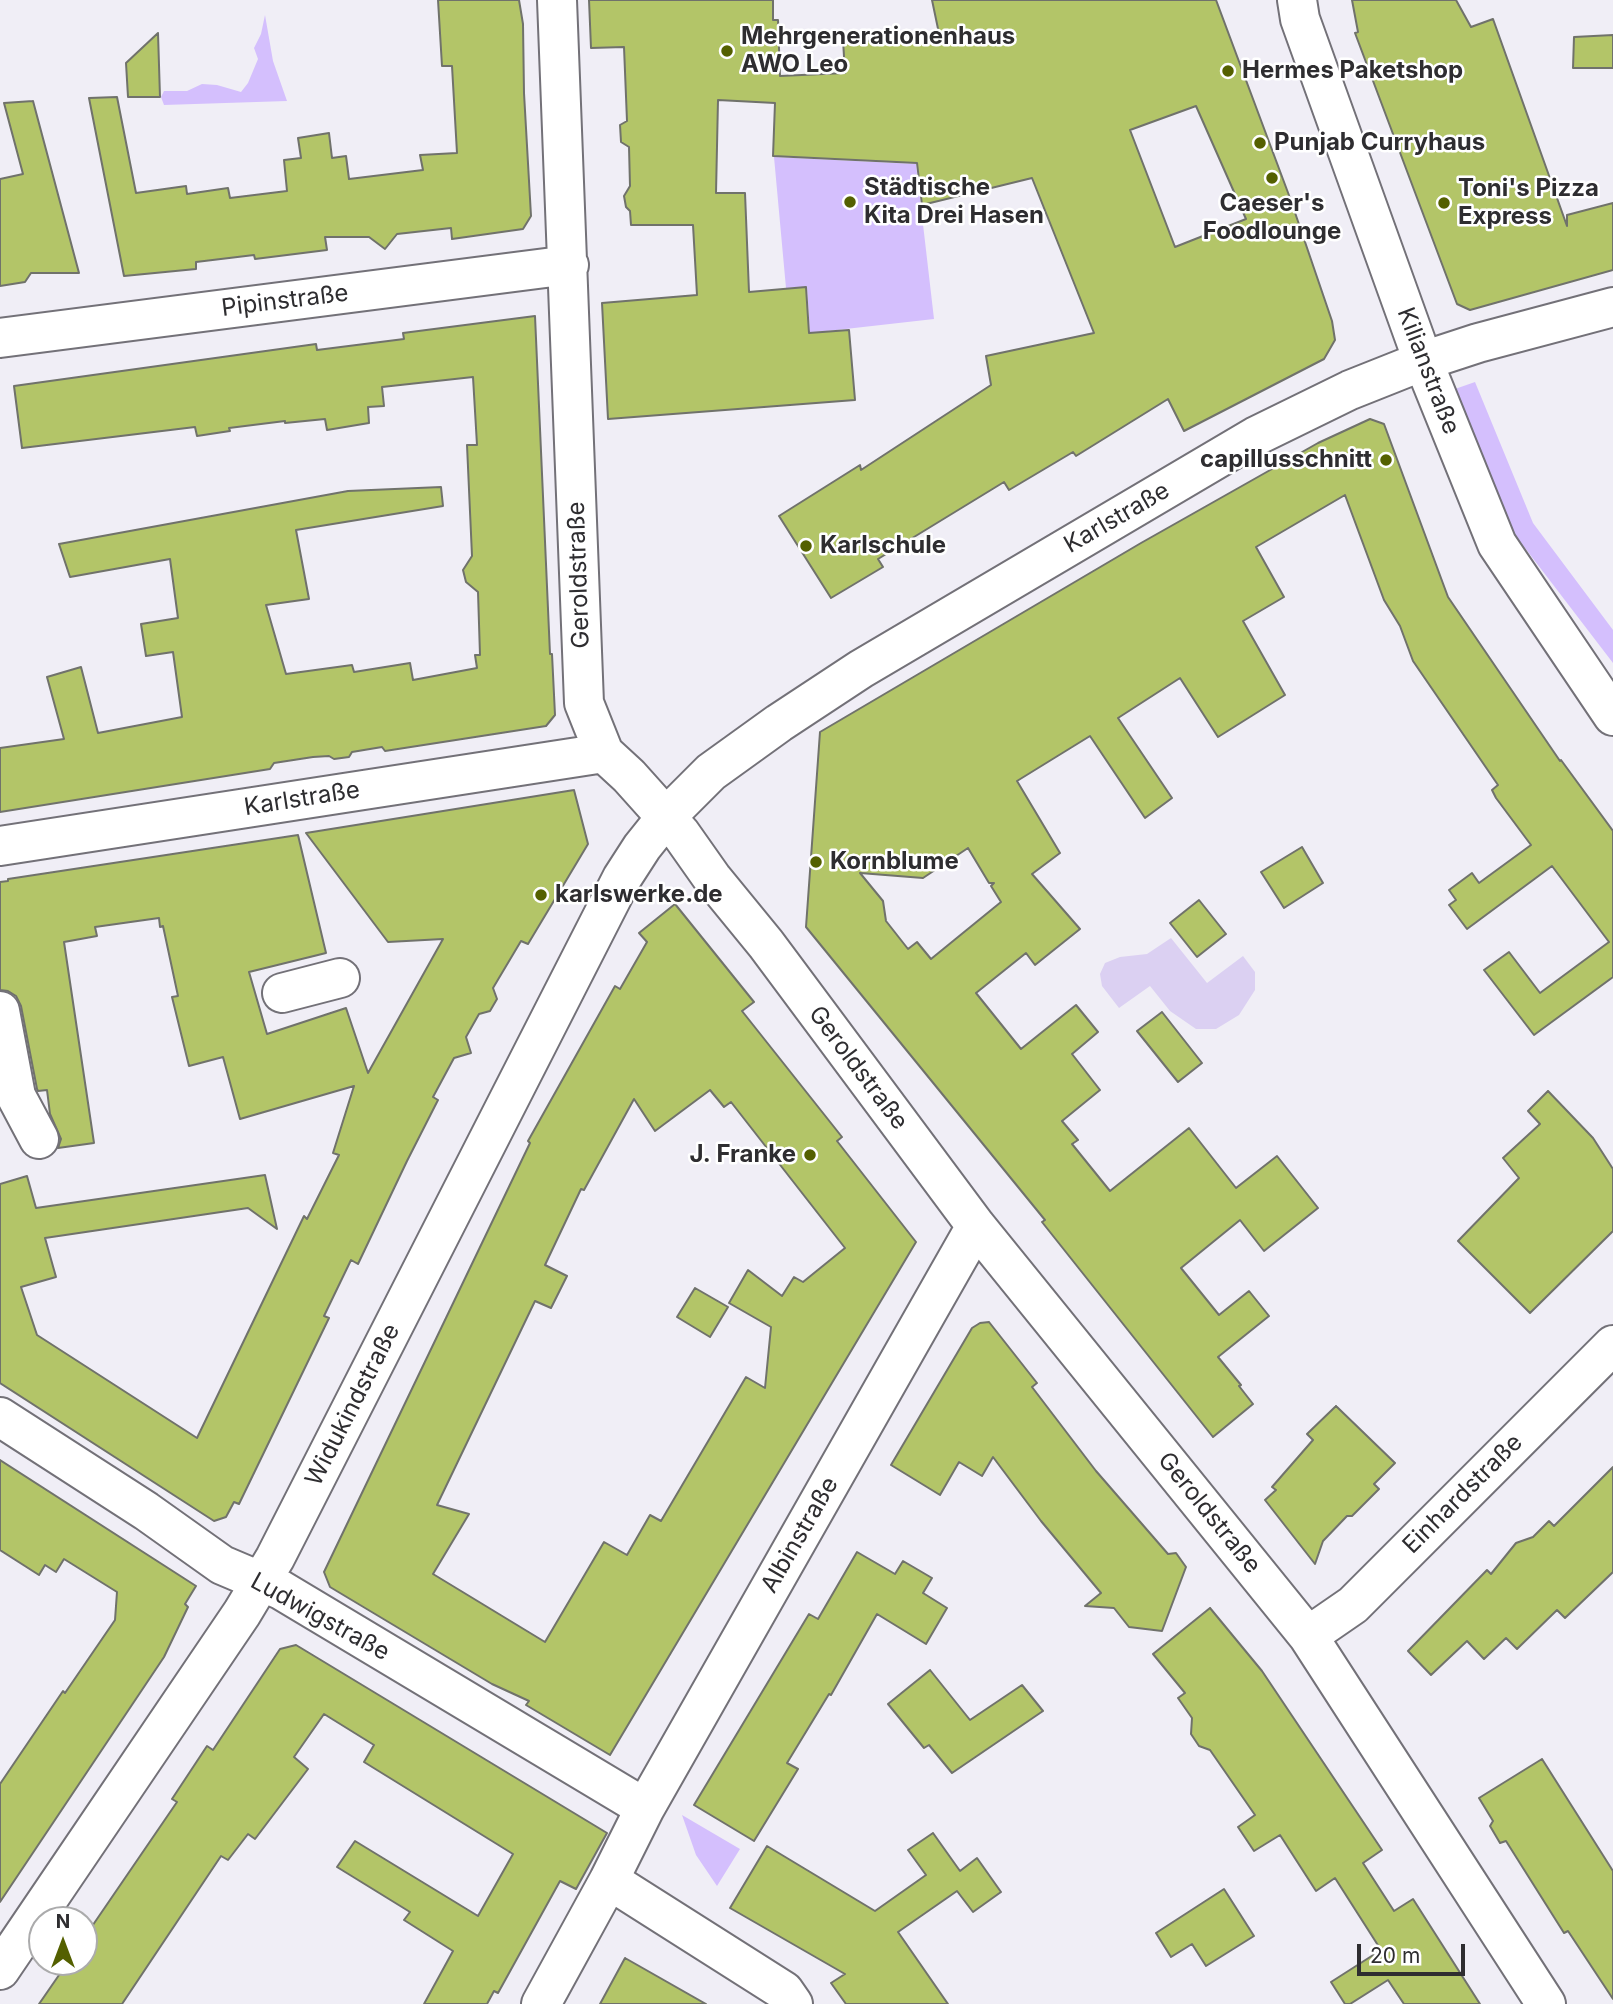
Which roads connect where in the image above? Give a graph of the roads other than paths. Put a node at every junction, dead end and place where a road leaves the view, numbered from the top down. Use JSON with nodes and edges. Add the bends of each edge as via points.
{"nodes":[{"id":1,"x":558,"y":0,"type":"edge"},
{"id":2,"x":1297,"y":0,"type":"edge"},
{"id":3,"x":569,"y":265,"type":"junction"},
{"id":4,"x":1613,"y":307,"type":"edge"},
{"id":5,"x":0,"y":338,"type":"edge"},
{"id":6,"x":1423,"y":361,"type":"junction"},
{"id":7,"x":1613,"y":716,"type":"edge"},
{"id":8,"x":604,"y":753,"type":"junction"},
{"id":9,"x":666,"y":817,"type":"junction"},
{"id":10,"x":0,"y":846,"type":"edge"},
{"id":11,"x":340,"y":978,"type":"dead end"},
{"id":12,"x":282,"y":993,"type":"dead end"},
{"id":13,"x":0,"y":1011,"type":"edge"},
{"id":14,"x":39,"y":1139,"type":"dead end"},
{"id":15,"x":976,"y":1226,"type":"junction"},
{"id":16,"x":1613,"y":1345,"type":"edge"},
{"id":17,"x":0,"y":1416,"type":"edge"},
{"id":18,"x":260,"y":1582,"type":"junction"},
{"id":19,"x":1308,"y":1636,"type":"junction"},
{"id":20,"x":645,"y":1808,"type":"junction"},
{"id":21,"x":609,"y":1880,"type":"junction"},
{"id":22,"x":0,"y":1970,"type":"edge"},
{"id":23,"x":541,"y":2004,"type":"edge"},
{"id":24,"x":793,"y":2004,"type":"edge"},
{"id":25,"x":1546,"y":2004,"type":"edge"}],
"edges":[{"from":1,"to":3,"type":"street","name":"Geroldstraße"},
{"from":2,"to":6,"type":"street","name":"Kilianstraße"},
{"from":3,"to":5,"type":"street","name":"Pipinstraße"},
{"from":3,"to":8,"type":"street","name":"Geroldstraße","via":[[584,703]]},
{"from":4,"to":6,"type":"street","name":"Karlstraße"},
{"from":6,"to":7,"type":"street","name":"Kilianstraße","via":[[1497,544]]},
{"from":6,"to":9,"type":"street","name":"Karlstraße","via":[[1256,436],[861,669],[711,772]]},
{"from":8,"to":9,"type":"street","name":"Geroldstraße"},
{"from":8,"to":10,"type":"street","name":"Karlstraße"},
{"from":9,"to":15,"type":"street","name":"Geroldstraße"},
{"from":9,"to":18,"type":"street","name":"Widukindstraße","via":[[622,878]]},
{"from":11,"to":12,"type":"street"},
{"from":13,"to":14,"type":"street","via":[[16,1096]]},
{"from":15,"to":19,"type":"street","name":"Geroldstraße"},
{"from":15,"to":20,"type":"street","name":"Albinstraße"},
{"from":16,"to":19,"type":"street","name":"Einhardstraße","via":[[1353,1605]]},
{"from":17,"to":18,"type":"street","name":"Ludwigstraße","via":[[222,1565]]},
{"from":18,"to":20,"type":"street","name":"Ludwigstraße","via":[[281,1590]]},
{"from":18,"to":22,"type":"street","name":"Widukindstraße"},
{"from":19,"to":25,"type":"street","name":"Geroldstraße"},
{"from":20,"to":21,"type":"street","name":"Albinstraße"},
{"from":21,"to":23,"type":"street"},
{"from":21,"to":24,"type":"street","via":[[784,1991]]}]}
